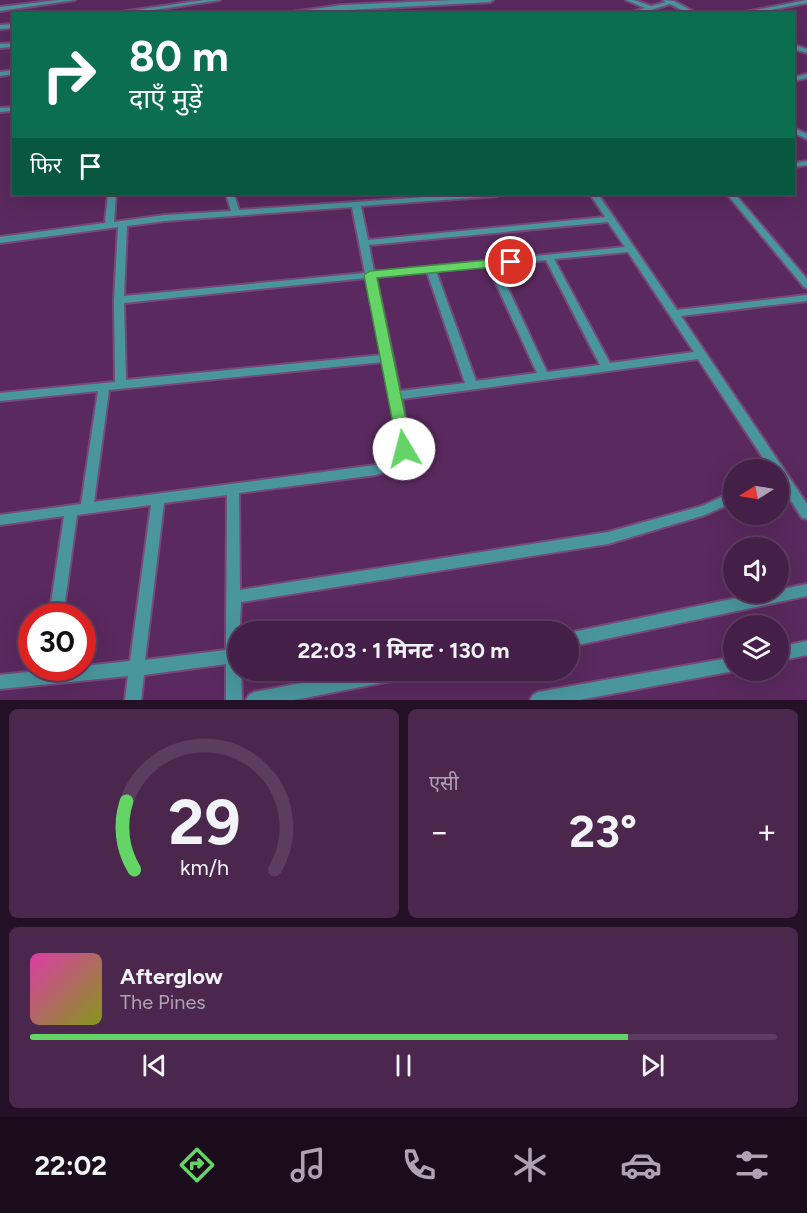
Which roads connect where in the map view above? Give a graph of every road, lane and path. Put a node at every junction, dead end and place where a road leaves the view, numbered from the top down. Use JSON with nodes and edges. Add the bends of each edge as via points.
{"nodes":[{"id":1,"x":72,"y":0,"type":"edge"},
{"id":2,"x":218,"y":0,"type":"edge"},
{"id":3,"x":490,"y":0,"type":"edge"},
{"id":4,"x":629,"y":0,"type":"edge"},
{"id":5,"x":669,"y":1,"type":"edge"},
{"id":6,"x":807,"y":2,"type":"edge"},
{"id":7,"x":383,"y":6,"type":"junction"},
{"id":8,"x":0,"y":9,"type":"edge"},
{"id":9,"x":651,"y":9,"type":"junction"},
{"id":10,"x":125,"y":12,"type":"edge"},
{"id":11,"x":306,"y":12,"type":"edge"},
{"id":12,"x":387,"y":12,"type":"edge"},
{"id":13,"x":638,"y":12,"type":"edge"},
{"id":14,"x":691,"y":12,"type":"edge"},
{"id":15,"x":750,"y":12,"type":"edge"},
{"id":16,"x":112,"y":195,"type":"edge"},
{"id":17,"x":230,"y":195,"type":"edge"},
{"id":18,"x":458,"y":195,"type":"edge"},
{"id":19,"x":595,"y":195,"type":"edge"},
{"id":20,"x":732,"y":195,"type":"edge"},
{"id":21,"x":417,"y":196,"type":"edge"},
{"id":22,"x":356,"y":205,"type":"junction"},
{"id":23,"x":236,"y":214,"type":"junction"},
{"id":24,"x":612,"y":219,"type":"junction"},
{"id":25,"x":123,"y":223,"type":"junction"},
{"id":26,"x":109,"y":224,"type":"junction"},
{"id":27,"x":0,"y":240,"type":"edge"},
{"id":28,"x":364,"y":243,"type":"junction"},
{"id":29,"x":631,"y":249,"type":"junction"},
{"id":30,"x":549,"y":258,"type":"junction"},
{"id":31,"x":492,"y":264,"type":"junction"},
{"id":32,"x":431,"y":269,"type":"junction"},
{"id":33,"x":370,"y":275,"type":"junction"},
{"id":34,"x":807,"y":285,"type":"edge"},
{"id":35,"x":807,"y":298,"type":"edge"},
{"id":36,"x":119,"y":300,"type":"junction"},
{"id":37,"x":674,"y":314,"type":"junction"},
{"id":38,"x":701,"y":355,"type":"junction"},
{"id":39,"x":388,"y":358,"type":"junction"},
{"id":40,"x":607,"y":367,"type":"junction"},
{"id":41,"x":543,"y":375,"type":"junction"},
{"id":42,"x":471,"y":384,"type":"junction"},
{"id":43,"x":121,"y":386,"type":"junction"},
{"id":44,"x":104,"y":387,"type":"junction"},
{"id":45,"x":396,"y":396,"type":"junction"},
{"id":46,"x":0,"y":397,"type":"edge"},
{"id":47,"x":771,"y":459,"type":"edge"},
{"id":48,"x":233,"y":491,"type":"junction"},
{"id":49,"x":789,"y":492,"type":"edge"},
{"id":50,"x":158,"y":498,"type":"junction"},
{"id":51,"x":723,"y":501,"type":"edge"},
{"id":52,"x":87,"y":508,"type":"junction"},
{"id":53,"x":71,"y":510,"type":"junction"},
{"id":54,"x":807,"y":514,"type":"edge"},
{"id":55,"x":0,"y":520,"type":"edge"},
{"id":56,"x":807,"y":590,"type":"edge"},
{"id":57,"x":235,"y":597,"type":"junction"},
{"id":58,"x":58,"y":603,"type":"edge"},
{"id":59,"x":235,"y":621,"type":"edge"},
{"id":60,"x":579,"y":638,"type":"edge"},
{"id":61,"x":807,"y":648,"type":"edge"},
{"id":62,"x":789,"y":652,"type":"edge"},
{"id":63,"x":228,"y":657,"type":"edge"},
{"id":64,"x":723,"y":666,"type":"edge"},
{"id":65,"x":137,"y":669,"type":"junction"},
{"id":66,"x":96,"y":670,"type":"edge"},
{"id":67,"x":18,"y":678,"type":"edge"},
{"id":68,"x":234,"y":681,"type":"edge"},
{"id":69,"x":354,"y":681,"type":"edge"},
{"id":70,"x":0,"y":682,"type":"edge"},
{"id":71,"x":133,"y":700,"type":"edge"},
{"id":72,"x":234,"y":700,"type":"edge"},
{"id":73,"x":254,"y":700,"type":"edge"},
{"id":74,"x":538,"y":700,"type":"edge"}],
"edges":[{"from":1,"to":8,"type":"street"},
{"from":2,"to":10,"type":"street"},
{"from":3,"to":7,"type":"street"},
{"from":4,"to":9,"type":"street"},
{"from":5,"to":9,"type":"street"},
{"from":5,"to":14,"type":"street"},
{"from":6,"to":15,"type":"street"},
{"from":7,"to":11,"type":"street"},
{"from":7,"to":12,"type":"street"},
{"from":9,"to":13,"type":"street"},
{"from":16,"to":26,"type":"street"},
{"from":17,"to":23,"type":"street"},
{"from":18,"to":21,"type":"street"},
{"from":19,"to":24,"type":"street"},
{"from":20,"to":34,"type":"street"},
{"from":21,"to":22,"type":"street"},
{"from":22,"to":23,"type":"street"},
{"from":22,"to":28,"type":"street"},
{"from":23,"to":25,"type":"street"},
{"from":24,"to":28,"type":"street"},
{"from":24,"to":29,"type":"street"},
{"from":25,"to":26,"type":"street"},
{"from":25,"to":36,"type":"street"},
{"from":26,"to":27,"type":"street"},
{"from":28,"to":33,"type":"street"},
{"from":29,"to":30,"type":"street"},
{"from":29,"to":37,"type":"street"},
{"from":30,"to":31,"type":"street"},
{"from":30,"to":40,"type":"street"},
{"from":31,"to":32,"type":"street"},
{"from":31,"to":41,"type":"street"},
{"from":32,"to":33,"type":"street"},
{"from":32,"to":42,"type":"street"},
{"from":33,"to":36,"type":"street"},
{"from":33,"to":39,"type":"street"},
{"from":35,"to":37,"type":"street"},
{"from":36,"to":43,"type":"street"},
{"from":37,"to":38,"type":"street"},
{"from":38,"to":40,"type":"street"},
{"from":38,"to":47,"type":"street"},
{"from":39,"to":43,"type":"street"},
{"from":39,"to":45,"type":"street"},
{"from":40,"to":41,"type":"street"},
{"from":41,"to":42,"type":"street"},
{"from":42,"to":45,"type":"street"},
{"from":43,"to":44,"type":"street"},
{"from":44,"to":46,"type":"street"},
{"from":44,"to":52,"type":"street"},
{"from":45,"to":48,"type":"street","via":[[404,449],[397,463],[376,470]]},
{"from":48,"to":50,"type":"street"},
{"from":48,"to":57,"type":"street"},
{"from":49,"to":54,"type":"street"},
{"from":50,"to":52,"type":"street"},
{"from":50,"to":65,"type":"street"},
{"from":51,"to":57,"type":"street","via":[[663,524],[608,538]]},
{"from":52,"to":53,"type":"street"},
{"from":53,"to":55,"type":"street"},
{"from":53,"to":58,"type":"street"},
{"from":56,"to":60,"type":"street"},
{"from":57,"to":59,"type":"street"},
{"from":61,"to":62,"type":"street"},
{"from":63,"to":65,"type":"street"},
{"from":64,"to":74,"type":"street"},
{"from":65,"to":66,"type":"street"},
{"from":65,"to":71,"type":"street"},
{"from":67,"to":70,"type":"street"},
{"from":68,"to":72,"type":"street"},
{"from":69,"to":73,"type":"street"}]}
